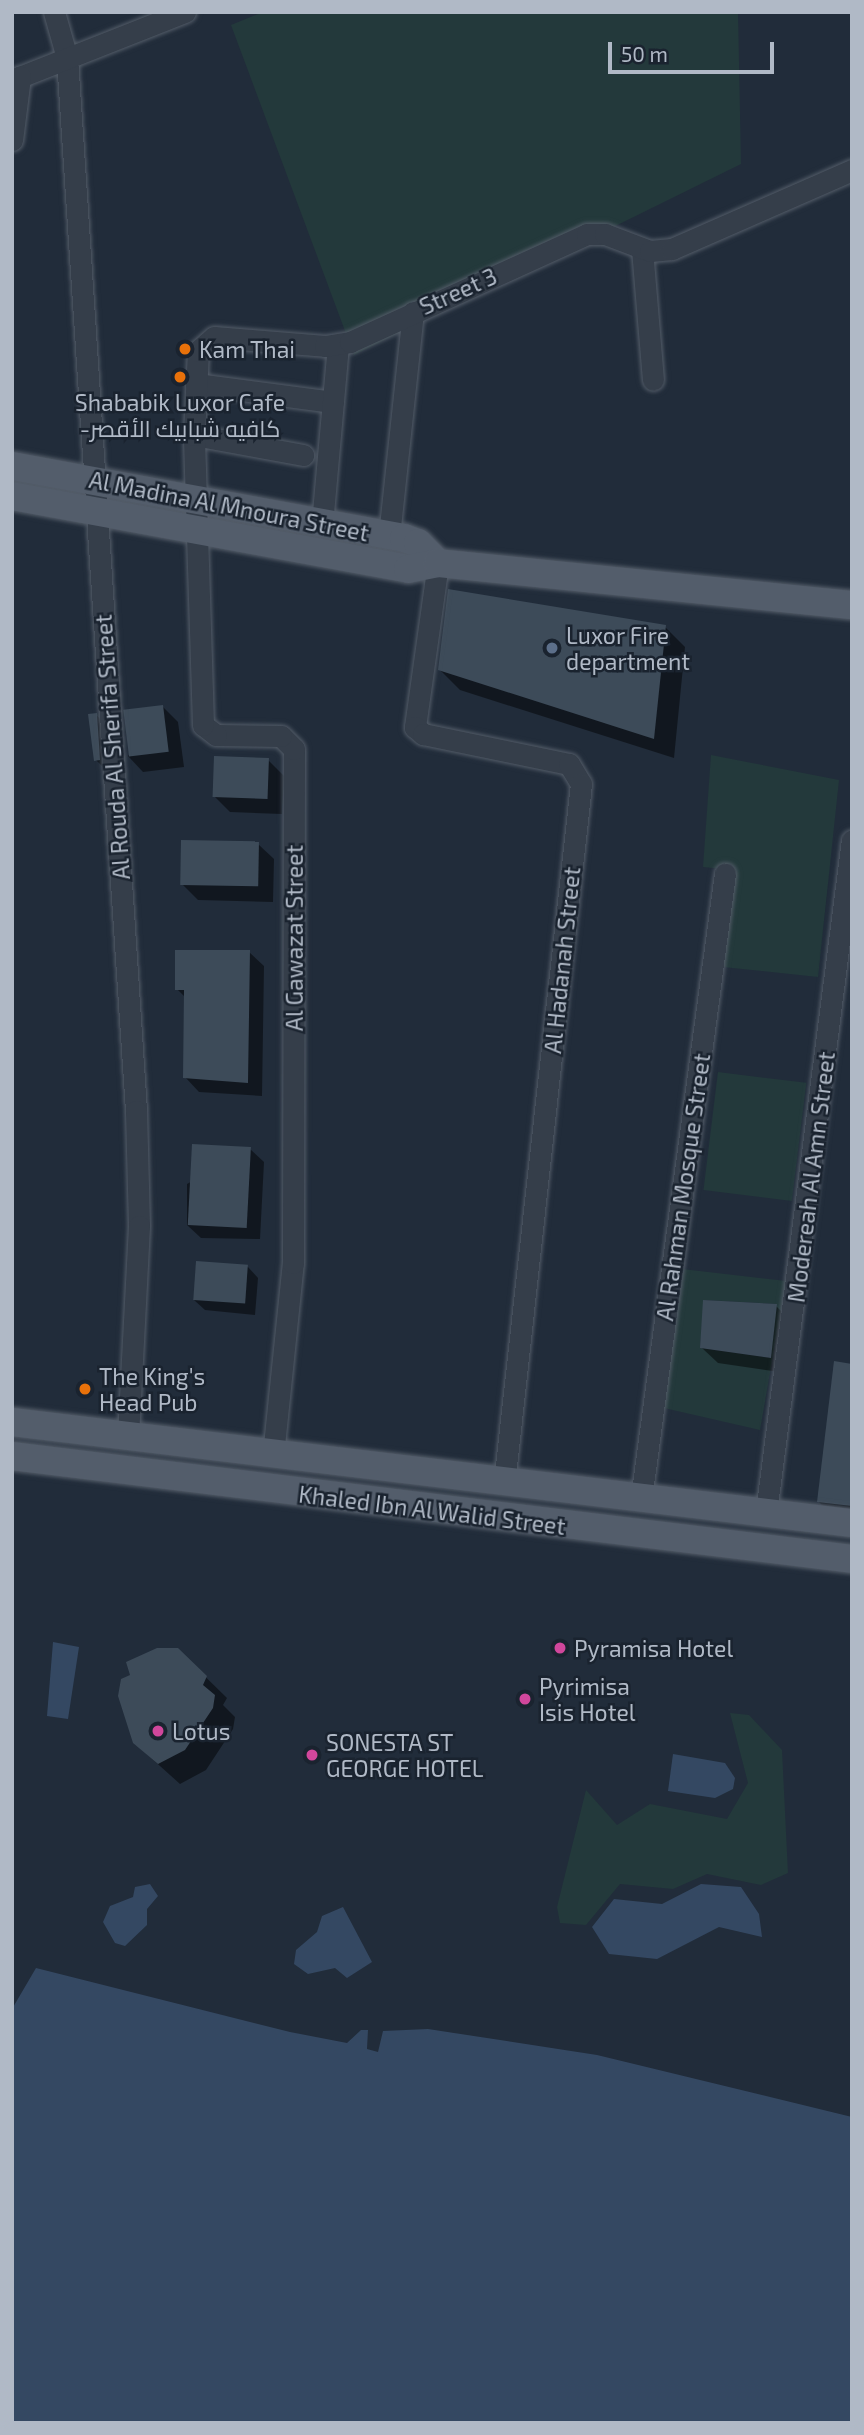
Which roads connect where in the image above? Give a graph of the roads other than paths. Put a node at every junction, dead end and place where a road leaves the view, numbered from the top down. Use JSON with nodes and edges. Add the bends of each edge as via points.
{"nodes":[{"id":1,"x":54,"y":12,"type":"edge"},
{"id":2,"x":186,"y":12,"type":"edge"},
{"id":3,"x":154,"y":18,"type":"edge"},
{"id":4,"x":67,"y":58,"type":"junction"},
{"id":5,"x":16,"y":78,"type":"edge"},
{"id":6,"x":12,"y":140,"type":"edge"},
{"id":7,"x":852,"y":170,"type":"edge"},
{"id":8,"x":642,"y":249,"type":"junction"},
{"id":9,"x":413,"y":312,"type":"junction"},
{"id":10,"x":338,"y":345,"type":"junction"},
{"id":11,"x":653,"y":380,"type":"dead end"},
{"id":12,"x":196,"y":384,"type":"junction"},
{"id":13,"x":333,"y":402,"type":"junction"},
{"id":14,"x":194,"y":435,"type":"junction"},
{"id":15,"x":303,"y":455,"type":"dead end"},
{"id":16,"x":12,"y":466,"type":"edge"},
{"id":17,"x":94,"y":481,"type":"junction"},
{"id":18,"x":12,"y":496,"type":"edge"},
{"id":19,"x":197,"y":499,"type":"junction"},
{"id":20,"x":96,"y":511,"type":"junction"},
{"id":21,"x":322,"y":524,"type":"junction"},
{"id":22,"x":198,"y":530,"type":"junction"},
{"id":23,"x":389,"y":536,"type":"junction"},
{"id":24,"x":438,"y":563,"type":"junction"},
{"id":25,"x":852,"y":605,"type":"edge"},
{"id":26,"x":852,"y":840,"type":"edge"},
{"id":27,"x":725,"y":874,"type":"dead end"},
{"id":28,"x":12,"y":1422,"type":"edge"},
{"id":29,"x":128,"y":1437,"type":"junction"},
{"id":30,"x":273,"y":1455,"type":"junction"},
{"id":31,"x":12,"y":1456,"type":"edge"},
{"id":32,"x":504,"y":1484,"type":"junction"},
{"id":33,"x":641,"y":1499,"type":"junction"},
{"id":34,"x":766,"y":1513,"type":"junction"},
{"id":35,"x":852,"y":1523,"type":"edge"},
{"id":36,"x":852,"y":1559,"type":"edge"}],
"edges":[{"from":1,"to":4,"type":"street","name":"Al Rouda Al Sherifa Street"},
{"from":2,"to":3,"type":"street"},
{"from":3,"to":4,"type":"street"},
{"from":4,"to":5,"type":"street"},
{"from":4,"to":17,"type":"street","name":"Al Rouda Al Sherifa Street"},
{"from":5,"to":6,"type":"street"},
{"from":7,"to":8,"type":"street","name":"Street 3","via":[[702,238],[662,251]]},
{"from":8,"to":9,"type":"street","name":"Street 3","via":[[605,234],[587,234]]},
{"from":8,"to":11,"type":"street"},
{"from":9,"to":10,"type":"street","name":"Street 3"},
{"from":9,"to":23,"type":"street"},
{"from":10,"to":12,"type":"street","name":"Street 3","via":[[214,337],[198,351]]},
{"from":10,"to":13,"type":"street"},
{"from":12,"to":13,"type":"street"},
{"from":12,"to":14,"type":"street","name":"Street 3"},
{"from":13,"to":21,"type":"street"},
{"from":14,"to":15,"type":"street"},
{"from":14,"to":19,"type":"street","name":"Street 3"},
{"from":16,"to":17,"type":"main road","name":"Al Madina Al Mnoura Street"},
{"from":17,"to":19,"type":"main road","name":"Al Madina Al Mnoura Street"},
{"from":17,"to":20,"type":"street","name":"Al Rouda Al Sherifa Street"},
{"from":18,"to":20,"type":"main road","name":"Al Madina Al Mnoura Street"},
{"from":19,"to":21,"type":"main road","name":"Al Madina Al Mnoura Street"},
{"from":19,"to":22,"type":"street","name":"Al Gawazat Street"},
{"from":20,"to":22,"type":"main road","name":"Al Madina Al Mnoura Street"},
{"from":20,"to":29,"type":"street","name":"Al Rouda Al Sherifa Street","via":[[139,1168]]},
{"from":21,"to":23,"type":"main road","name":"Al Madina Al Mnoura Street"},
{"from":22,"to":24,"type":"main road","name":"Al Madina Al Mnoura Street","via":[[408,569]]},
{"from":22,"to":30,"type":"street","name":"Al Gawazat Street","via":[[204,725],[216,735],[281,736],[294,749],[293,1263]]},
{"from":23,"to":24,"type":"main road","name":"Al Madina Al Mnoura Street","via":[[418,543]]},
{"from":24,"to":25,"type":"main road","name":"Al Madina Al Mnoura Street"},
{"from":24,"to":32,"type":"street","name":"Al Hadanah Street","via":[[415,727],[423,734],[569,764],[581,784]]},
{"from":26,"to":34,"type":"street","name":"Modereah Al Amn Street"},
{"from":27,"to":33,"type":"street","name":"Al Rahman Mosque Street"},
{"from":28,"to":29,"type":"main road","name":"Khaled Ibn Al Walid Street"},
{"from":29,"to":30,"type":"main road","name":"Khaled Ibn Al Walid Street"},
{"from":30,"to":32,"type":"main road","name":"Khaled Ibn Al Walid Street"},
{"from":31,"to":36,"type":"main road","name":"Khaled Ibn Al Walid Street"},
{"from":32,"to":33,"type":"main road","name":"Khaled Ibn Al Walid Street"},
{"from":33,"to":34,"type":"main road","name":"Khaled Ibn Al Walid Street"},
{"from":34,"to":35,"type":"main road","name":"Khaled Ibn Al Walid Street"}]}
